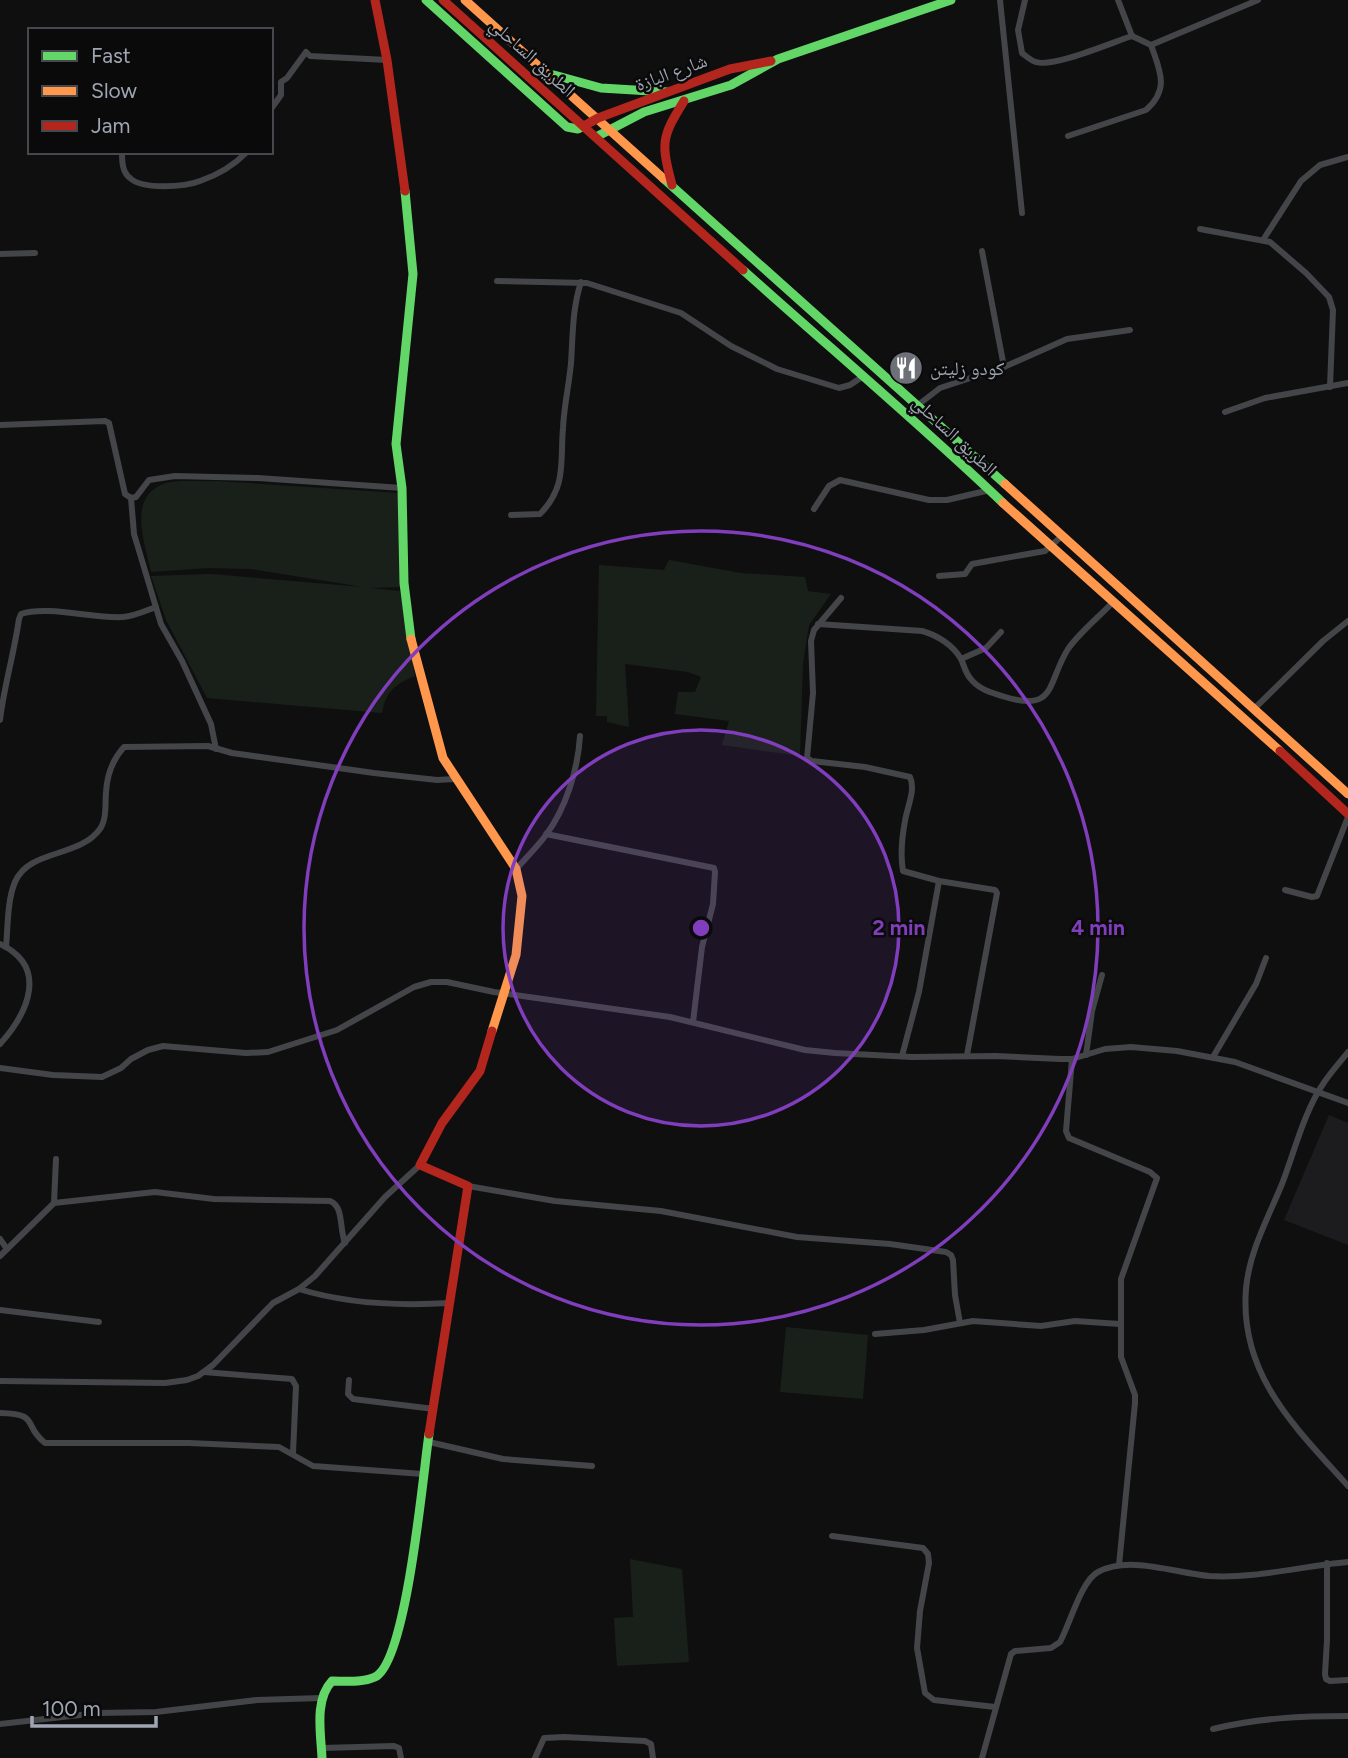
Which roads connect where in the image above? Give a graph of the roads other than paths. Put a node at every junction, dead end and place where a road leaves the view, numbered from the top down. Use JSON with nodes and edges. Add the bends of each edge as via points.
{"nodes":[{"id":1,"x":375,"y":0,"type":"edge"},
{"id":2,"x":426,"y":0,"type":"edge"},
{"id":3,"x":443,"y":0,"type":"edge"},
{"id":4,"x":465,"y":0,"type":"edge"},
{"id":5,"x":951,"y":0,"type":"edge"},
{"id":6,"x":1000,"y":0,"type":"edge"},
{"id":7,"x":1025,"y":0,"type":"edge"},
{"id":8,"x":1118,"y":0,"type":"edge"},
{"id":9,"x":1258,"y":0,"type":"edge"},
{"id":10,"x":1132,"y":36,"type":"junction"},
{"id":11,"x":1151,"y":45,"type":"junction"},
{"id":12,"x":387,"y":60,"type":"junction"},
{"id":13,"x":774,"y":61,"type":"junction"},
{"id":14,"x":549,"y":73,"type":"junction"},
{"id":15,"x":667,"y":92,"type":"junction"},
{"id":16,"x":684,"y":101,"type":"junction"},
{"id":17,"x":273,"y":106,"type":"edge"},
{"id":18,"x":598,"y":118,"type":"junction"},
{"id":19,"x":584,"y":126,"type":"junction"},
{"id":20,"x":609,"y":128,"type":"junction"},
{"id":21,"x":1068,"y":136,"type":"dead end"},
{"id":22,"x":596,"y":137,"type":"junction"},
{"id":23,"x":122,"y":154,"type":"edge"},
{"id":24,"x":245,"y":154,"type":"edge"},
{"id":25,"x":1348,"y":157,"type":"edge"},
{"id":26,"x":672,"y":186,"type":"junction"},
{"id":27,"x":1022,"y":213,"type":"dead end"},
{"id":28,"x":1200,"y":229,"type":"dead end"},
{"id":29,"x":1264,"y":240,"type":"junction"},
{"id":30,"x":982,"y":251,"type":"dead end"},
{"id":31,"x":35,"y":253,"type":"dead end"},
{"id":32,"x":0,"y":254,"type":"edge"},
{"id":33,"x":497,"y":281,"type":"dead end"},
{"id":34,"x":581,"y":282,"type":"junction"},
{"id":35,"x":1130,"y":330,"type":"dead end"},
{"id":36,"x":1004,"y":367,"type":"junction"},
{"id":37,"x":862,"y":377,"type":"junction"},
{"id":38,"x":1348,"y":383,"type":"edge"},
{"id":39,"x":1330,"y":387,"type":"junction"},
{"id":40,"x":918,"y":405,"type":"junction"},
{"id":41,"x":1225,"y":412,"type":"dead end"},
{"id":42,"x":0,"y":425,"type":"edge"},
{"id":43,"x":984,"y":464,"type":"junction"},
{"id":44,"x":973,"y":474,"type":"junction"},
{"id":45,"x":402,"y":488,"type":"junction"},
{"id":46,"x":989,"y":490,"type":"junction"},
{"id":47,"x":131,"y":498,"type":"junction"},
{"id":48,"x":814,"y":509,"type":"dead end"},
{"id":49,"x":511,"y":515,"type":"dead end"},
{"id":50,"x":1062,"y":536,"type":"junction"},
{"id":51,"x":1051,"y":548,"type":"junction"},
{"id":52,"x":939,"y":576,"type":"dead end"},
{"id":53,"x":841,"y":598,"type":"dead end"},
{"id":54,"x":1113,"y":602,"type":"junction"},
{"id":55,"x":156,"y":607,"type":"junction"},
{"id":56,"x":1348,"y":621,"type":"edge"},
{"id":57,"x":818,"y":624,"type":"junction"},
{"id":58,"x":1001,"y":632,"type":"dead end"},
{"id":59,"x":961,"y":659,"type":"junction"},
{"id":60,"x":1255,"y":708,"type":"junction"},
{"id":61,"x":0,"y":720,"type":"edge"},
{"id":62,"x":580,"y":736,"type":"dead end"},
{"id":63,"x":216,"y":749,"type":"junction"},
{"id":64,"x":455,"y":779,"type":"junction"},
{"id":65,"x":1348,"y":794,"type":"edge"},
{"id":66,"x":1348,"y":816,"type":"edge"},
{"id":67,"x":546,"y":834,"type":"junction"},
{"id":68,"x":516,"y":869,"type":"junction"},
{"id":69,"x":939,"y":881,"type":"junction"},
{"id":70,"x":1285,"y":890,"type":"dead end"},
{"id":71,"x":3,"y":946,"type":"edge"},
{"id":72,"x":1266,"y":958,"type":"dead end"},
{"id":73,"x":1102,"y":975,"type":"dead end"},
{"id":74,"x":504,"y":992,"type":"junction"},
{"id":75,"x":693,"y":1022,"type":"junction"},
{"id":76,"x":0,"y":1044,"type":"edge"},
{"id":77,"x":1348,"y":1052,"type":"edge"},
{"id":78,"x":967,"y":1055,"type":"junction"},
{"id":79,"x":1086,"y":1055,"type":"junction"},
{"id":80,"x":902,"y":1056,"type":"junction"},
{"id":81,"x":1213,"y":1057,"type":"junction"},
{"id":82,"x":1072,"y":1059,"type":"junction"},
{"id":83,"x":0,"y":1068,"type":"edge"},
{"id":84,"x":1318,"y":1092,"type":"junction"},
{"id":85,"x":1348,"y":1104,"type":"edge"},
{"id":86,"x":56,"y":1159,"type":"dead end"},
{"id":87,"x":421,"y":1164,"type":"junction"},
{"id":88,"x":468,"y":1186,"type":"junction"},
{"id":89,"x":54,"y":1203,"type":"junction"},
{"id":90,"x":0,"y":1239,"type":"edge"},
{"id":91,"x":345,"y":1243,"type":"junction"},
{"id":92,"x":7,"y":1249,"type":"junction"},
{"id":93,"x":0,"y":1256,"type":"edge"},
{"id":94,"x":299,"y":1289,"type":"junction"},
{"id":95,"x":450,"y":1303,"type":"junction"},
{"id":96,"x":0,"y":1310,"type":"edge"},
{"id":97,"x":99,"y":1322,"type":"dead end"},
{"id":98,"x":960,"y":1323,"type":"junction"},
{"id":99,"x":1120,"y":1324,"type":"junction"},
{"id":100,"x":875,"y":1334,"type":"dead end"},
{"id":101,"x":204,"y":1372,"type":"junction"},
{"id":102,"x":349,"y":1380,"type":"dead end"},
{"id":103,"x":0,"y":1381,"type":"edge"},
{"id":104,"x":435,"y":1409,"type":"junction"},
{"id":105,"x":0,"y":1413,"type":"edge"},
{"id":106,"x":429,"y":1442,"type":"junction"},
{"id":107,"x":293,"y":1453,"type":"junction"},
{"id":108,"x":592,"y":1466,"type":"dead end"},
{"id":109,"x":423,"y":1474,"type":"junction"},
{"id":110,"x":1348,"y":1486,"type":"edge"},
{"id":111,"x":832,"y":1536,"type":"dead end"},
{"id":112,"x":1348,"y":1562,"type":"edge"},
{"id":113,"x":1327,"y":1563,"type":"junction"},
{"id":114,"x":1119,"y":1565,"type":"junction"},
{"id":115,"x":1348,"y":1681,"type":"edge"},
{"id":116,"x":321,"y":1698,"type":"junction"},
{"id":117,"x":995,"y":1707,"type":"junction"},
{"id":118,"x":1348,"y":1716,"type":"edge"},
{"id":119,"x":0,"y":1724,"type":"edge"},
{"id":120,"x":1213,"y":1729,"type":"dead end"},
{"id":121,"x":322,"y":1753,"type":"edge"},
{"id":122,"x":401,"y":1758,"type":"edge"},
{"id":123,"x":535,"y":1758,"type":"edge"},
{"id":124,"x":653,"y":1758,"type":"edge"},
{"id":125,"x":982,"y":1758,"type":"edge"}],
"edges":[{"from":1,"to":12,"type":"main road"},
{"from":2,"to":19,"type":"main road","via":[[568,127]]},
{"from":3,"to":19,"type":"main road","name":"الطريق الساحلي"},
{"from":4,"to":14,"type":"main road","name":"الطريق الساحلي"},
{"from":5,"to":13,"type":"main road","name":"شارع البازة"},
{"from":6,"to":27,"type":"street"},
{"from":7,"to":10,"type":"street","via":[[1018,30],[1022,53],[1035,62],[1059,61]]},
{"from":8,"to":10,"type":"street"},
{"from":9,"to":11,"type":"street"},
{"from":10,"to":11,"type":"street"},
{"from":11,"to":21,"type":"street","via":[[1161,79],[1156,101],[1136,114]]},
{"from":12,"to":17,"type":"street","via":[[310,56],[306,52],[281,82],[281,95]]},
{"from":12,"to":45,"type":"main road","via":[[413,274],[396,444]]},
{"from":13,"to":15,"type":"main road","name":"شارع البازة","via":[[730,69]]},
{"from":13,"to":16,"type":"main road","name":"شارع البازة","via":[[734,84]]},
{"from":14,"to":15,"type":"main road","via":[[601,88]]},
{"from":14,"to":18,"type":"main road","name":"الطريق الساحلي"},
{"from":15,"to":18,"type":"main road","name":"شارع البازة"},
{"from":16,"to":20,"type":"main road","name":"شارع البازة"},
{"from":16,"to":26,"type":"main road","via":[[662,141]]},
{"from":18,"to":19,"type":"main road","name":"شارع البازة"},
{"from":18,"to":20,"type":"main road","name":"الطريق الساحلي"},
{"from":19,"to":22,"type":"main road","name":"الطريق الساحلي"},
{"from":20,"to":22,"type":"main road","name":"شارع البازة"},
{"from":20,"to":26,"type":"main road","name":"الطريق الساحلي"},
{"from":22,"to":37,"type":"main road","name":"الطريق الساحلي"},
{"from":23,"to":24,"type":"street","via":[[131,180],[159,186],[202,181]]},
{"from":25,"to":29,"type":"street","via":[[1320,165],[1301,181]]},
{"from":26,"to":40,"type":"main road","name":"الطريق الساحلي"},
{"from":28,"to":29,"type":"street"},
{"from":29,"to":39,"type":"street","via":[[1329,297],[1333,310]]},
{"from":30,"to":36,"type":"street"},
{"from":31,"to":32,"type":"street"},
{"from":33,"to":34,"type":"street"},
{"from":34,"to":37,"type":"street","via":[[681,313],[777,369],[839,388]]},
{"from":34,"to":49,"type":"street","via":[[571,331],[563,469],[540,514]]},
{"from":35,"to":36,"type":"street","via":[[1067,339]]},
{"from":36,"to":40,"type":"street","via":[[940,388]]},
{"from":37,"to":44,"type":"main road","name":"الطريق الساحلي"},
{"from":38,"to":39,"type":"street"},
{"from":39,"to":41,"type":"street","via":[[1265,398]]},
{"from":40,"to":43,"type":"main road","name":"الطريق الساحلي"},
{"from":42,"to":47,"type":"street","via":[[109,423],[125,494]]},
{"from":43,"to":44,"type":"main road"},
{"from":43,"to":50,"type":"main road","name":"الطريق الساحلي"},
{"from":44,"to":46,"type":"main road","name":"الطريق الساحلي"},
{"from":45,"to":47,"type":"street","via":[[175,476],[149,480]]},
{"from":45,"to":64,"type":"main road","via":[[408,630],[433,731]]},
{"from":46,"to":48,"type":"street","via":[[929,500],[840,480],[830,485]]},
{"from":46,"to":51,"type":"main road","name":"الطريق الساحلي"},
{"from":47,"to":55,"type":"street","via":[[134,534]]},
{"from":50,"to":51,"type":"street"},
{"from":50,"to":60,"type":"main road","name":"الطريق الساحلي"},
{"from":51,"to":52,"type":"street","via":[[972,564],[965,574]]},
{"from":51,"to":54,"type":"main road","name":"الطريق الساحلي"},
{"from":53,"to":57,"type":"street"},
{"from":54,"to":59,"type":"street","via":[[1069,647],[1041,699],[1012,699],[979,687]]},
{"from":54,"to":66,"type":"main road","name":"الطريق الساحلي"},
{"from":55,"to":61,"type":"street","via":[[122,617],[22,614]]},
{"from":55,"to":63,"type":"street","via":[[211,724]]},
{"from":56,"to":60,"type":"street"},
{"from":57,"to":59,"type":"street","via":[[922,631],[944,641]]},
{"from":57,"to":69,"type":"street","via":[[811,641],[813,693],[807,758],[910,777],[913,786],[905,819],[903,870]]},
{"from":58,"to":59,"type":"street","via":[[986,648]]},
{"from":60,"to":65,"type":"main road","name":"الطريق الساحلي"},
{"from":62,"to":67,"type":"street","via":[[573,774]]},
{"from":63,"to":64,"type":"street","via":[[374,773]]},
{"from":63,"to":71,"type":"street","via":[[195,745],[124,747],[110,770],[99,830],[81,846],[21,871],[12,891]]},
{"from":64,"to":68,"type":"main road"},
{"from":66,"to":70,"type":"street","via":[[1317,896]]},
{"from":67,"to":68,"type":"street"},
{"from":67,"to":75,"type":"street","via":[[714,868],[713,904],[702,947]]},
{"from":68,"to":74,"type":"main road","via":[[522,911],[516,955]]},
{"from":69,"to":78,"type":"street","via":[[997,893]]},
{"from":69,"to":80,"type":"street","via":[[922,981]]},
{"from":71,"to":76,"type":"street","via":[[29,972],[29,993],[20,1018]]},
{"from":72,"to":81,"type":"street"},
{"from":73,"to":79,"type":"street"},
{"from":74,"to":75,"type":"street"},
{"from":74,"to":83,"type":"street","via":[[431,982],[337,1030],[268,1052],[163,1046],[102,1077]]},
{"from":74,"to":87,"type":"main road","via":[[480,1071],[442,1123]]},
{"from":75,"to":80,"type":"street","via":[[805,1050]]},
{"from":77,"to":84,"type":"street"},
{"from":78,"to":80,"type":"street"},
{"from":78,"to":82,"type":"street"},
{"from":79,"to":81,"type":"street","via":[[1131,1047]]},
{"from":79,"to":82,"type":"street"},
{"from":81,"to":84,"type":"street"},
{"from":82,"to":99,"type":"street","via":[[1069,1138],[1157,1178],[1121,1279]]},
{"from":84,"to":85,"type":"street"},
{"from":84,"to":110,"type":"street","via":[[1261,1233],[1246,1289],[1247,1313],[1261,1371],[1274,1399]]},
{"from":86,"to":89,"type":"street"},
{"from":87,"to":88,"type":"main road"},
{"from":87,"to":91,"type":"street"},
{"from":88,"to":95,"type":"main road"},
{"from":88,"to":98,"type":"street","via":[[555,1201],[684,1214],[797,1237],[946,1252],[953,1260]]},
{"from":89,"to":91,"type":"street","via":[[155,1192],[214,1199],[330,1202],[340,1210]]},
{"from":89,"to":92,"type":"street"},
{"from":90,"to":92,"type":"street"},
{"from":91,"to":94,"type":"street"},
{"from":92,"to":93,"type":"street"},
{"from":94,"to":95,"type":"street","via":[[381,1303]]},
{"from":94,"to":101,"type":"street","via":[[273,1303]]},
{"from":95,"to":104,"type":"main road"},
{"from":96,"to":97,"type":"street"},
{"from":98,"to":99,"type":"street"},
{"from":98,"to":100,"type":"street"},
{"from":99,"to":114,"type":"street","via":[[1121,1357],[1135,1403]]},
{"from":101,"to":103,"type":"street","via":[[165,1383]]},
{"from":101,"to":107,"type":"street","via":[[292,1378],[296,1386]]},
{"from":102,"to":104,"type":"street","via":[[348,1394],[353,1399]]},
{"from":104,"to":106,"type":"main road"},
{"from":105,"to":107,"type":"street","via":[[20,1413],[45,1443],[235,1444],[279,1447]]},
{"from":106,"to":108,"type":"street","via":[[503,1459]]},
{"from":106,"to":109,"type":"main road"},
{"from":107,"to":109,"type":"street","via":[[313,1466]]},
{"from":109,"to":116,"type":"main road","via":[[410,1582],[388,1658],[376,1677],[332,1681]]},
{"from":111,"to":117,"type":"street","via":[[923,1548],[929,1563],[917,1648],[925,1693],[934,1700]]},
{"from":112,"to":113,"type":"street"},
{"from":113,"to":114,"type":"street","via":[[1239,1576]]},
{"from":113,"to":115,"type":"street","via":[[1325,1674],[1330,1681]]},
{"from":114,"to":117,"type":"street","via":[[1090,1578],[1055,1646],[1013,1651]]},
{"from":116,"to":119,"type":"street"},
{"from":116,"to":121,"type":"main road"},
{"from":117,"to":125,"type":"street"},
{"from":118,"to":120,"type":"street","via":[[1279,1717]]},
{"from":121,"to":122,"type":"street","via":[[394,1746]]},
{"from":123,"to":124,"type":"street","via":[[544,1738],[564,1737],[645,1741],[651,1744]]}]}
